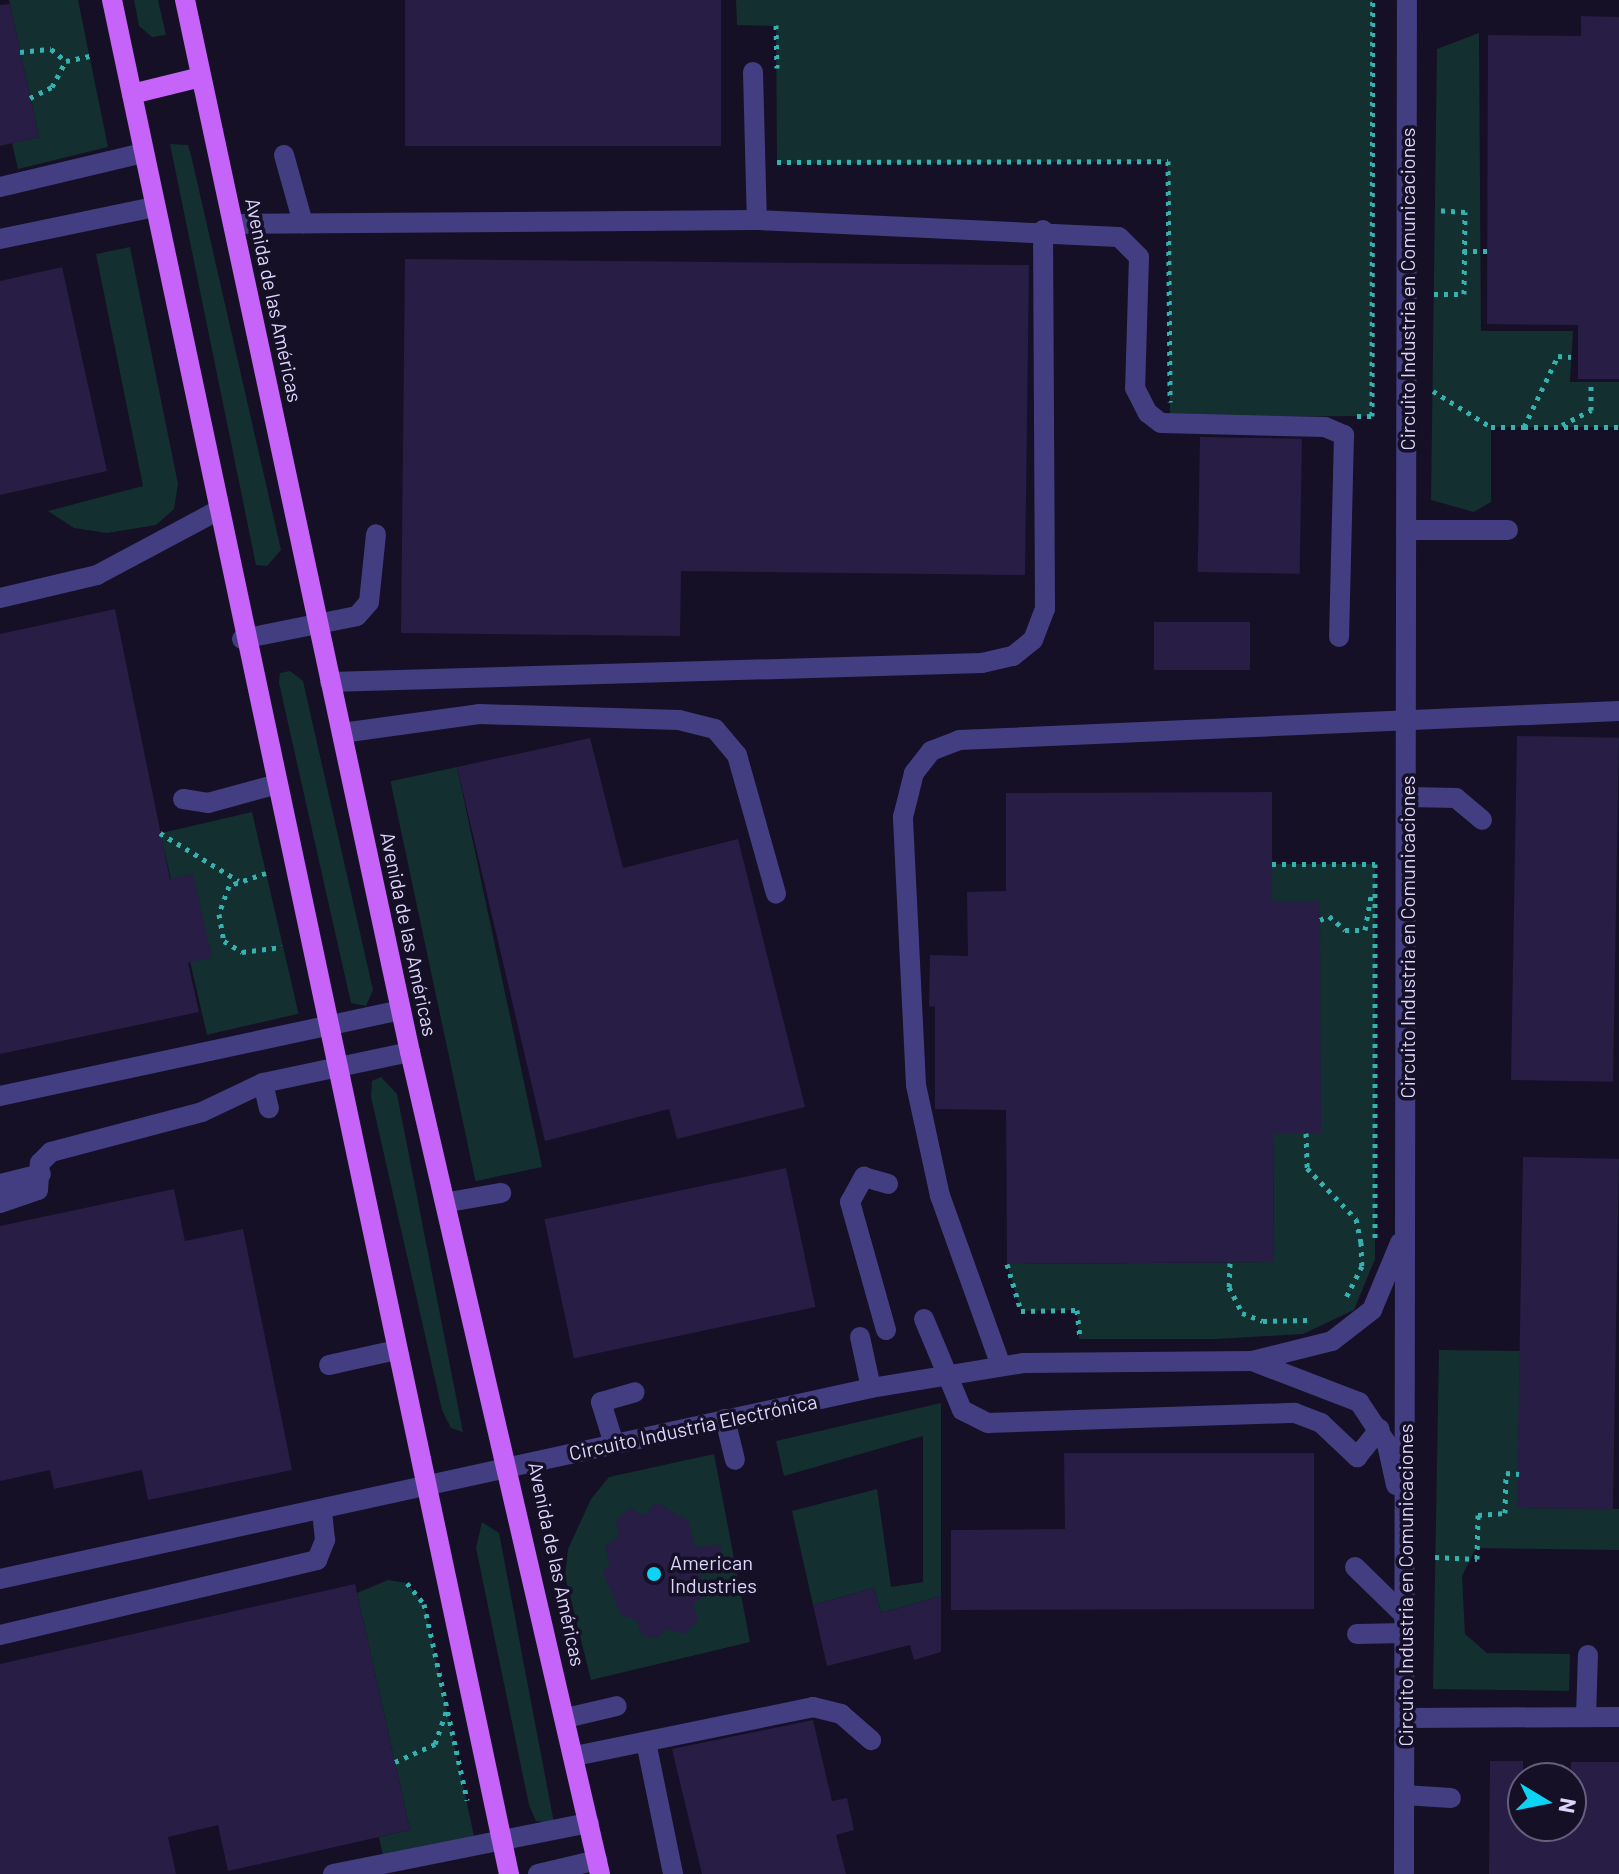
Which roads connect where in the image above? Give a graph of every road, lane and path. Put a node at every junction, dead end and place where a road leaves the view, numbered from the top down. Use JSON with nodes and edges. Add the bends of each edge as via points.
{"nodes":[{"id":1,"x":112,"y":0,"type":"edge"},
{"id":2,"x":185,"y":0,"type":"edge"},
{"id":3,"x":1373,"y":0,"type":"edge"},
{"id":4,"x":1407,"y":0,"type":"edge"},
{"id":5,"x":776,"y":25,"type":"dead end"},
{"id":6,"x":20,"y":52,"type":"dead end"},
{"id":7,"x":89,"y":56,"type":"dead end"},
{"id":8,"x":66,"y":61,"type":"junction"},
{"id":9,"x":753,"y":72,"type":"dead end"},
{"id":10,"x":201,"y":77,"type":"junction"},
{"id":11,"x":777,"y":87,"type":"dead end"},
{"id":12,"x":132,"y":94,"type":"junction"},
{"id":13,"x":30,"y":98,"type":"dead end"},
{"id":14,"x":777,"y":149,"type":"dead end"},
{"id":15,"x":143,"y":153,"type":"junction"},
{"id":16,"x":284,"y":155,"type":"dead end"},
{"id":17,"x":0,"y":187,"type":"edge"},
{"id":18,"x":154,"y":207,"type":"junction"},
{"id":19,"x":1435,"y":210,"type":"dead end"},
{"id":20,"x":757,"y":220,"type":"junction"},
{"id":21,"x":303,"y":223,"type":"junction"},
{"id":22,"x":234,"y":224,"type":"junction"},
{"id":23,"x":1043,"y":230,"type":"junction"},
{"id":24,"x":0,"y":239,"type":"edge"},
{"id":25,"x":1463,"y":251,"type":"junction"},
{"id":26,"x":1487,"y":251,"type":"dead end"},
{"id":27,"x":1434,"y":294,"type":"dead end"},
{"id":28,"x":1571,"y":357,"type":"dead end"},
{"id":29,"x":1591,"y":382,"type":"dead end"},
{"id":30,"x":1433,"y":391,"type":"dead end"},
{"id":31,"x":1341,"y":416,"type":"dead end"},
{"id":32,"x":1170,"y":417,"type":"dead end"},
{"id":33,"x":1524,"y":427,"type":"junction"},
{"id":34,"x":1557,"y":427,"type":"junction"},
{"id":35,"x":1619,"y":427,"type":"edge"},
{"id":36,"x":215,"y":512,"type":"junction"},
{"id":37,"x":1406,"y":530,"type":"junction"},
{"id":38,"x":1508,"y":530,"type":"dead end"},
{"id":39,"x":376,"y":534,"type":"dead end"},
{"id":40,"x":0,"y":598,"type":"edge"},
{"id":41,"x":318,"y":628,"type":"junction"},
{"id":42,"x":1339,"y":637,"type":"dead end"},
{"id":43,"x":242,"y":639,"type":"junction"},
{"id":44,"x":330,"y":682,"type":"junction"},
{"id":45,"x":1619,"y":711,"type":"edge"},
{"id":46,"x":1407,"y":716,"type":"junction"},
{"id":47,"x":342,"y":733,"type":"junction"},
{"id":48,"x":274,"y":785,"type":"junction"},
{"id":49,"x":1408,"y":797,"type":"junction"},
{"id":50,"x":183,"y":799,"type":"dead end"},
{"id":51,"x":1482,"y":820,"type":"dead end"},
{"id":52,"x":160,"y":833,"type":"dead end"},
{"id":53,"x":1272,"y":864,"type":"dead end"},
{"id":54,"x":1375,"y":864,"type":"junction"},
{"id":55,"x":266,"y":873,"type":"dead end"},
{"id":56,"x":240,"y":882,"type":"junction"},
{"id":57,"x":776,"y":894,"type":"dead end"},
{"id":58,"x":1320,"y":920,"type":"dead end"},
{"id":59,"x":282,"y":947,"type":"dead end"},
{"id":60,"x":401,"y":1010,"type":"junction"},
{"id":61,"x":326,"y":1027,"type":"junction"},
{"id":62,"x":410,"y":1052,"type":"junction"},
{"id":63,"x":334,"y":1067,"type":"junction"},
{"id":64,"x":263,"y":1083,"type":"junction"},
{"id":65,"x":0,"y":1096,"type":"edge"},
{"id":66,"x":269,"y":1108,"type":"dead end"},
{"id":67,"x":1306,"y":1133,"type":"dead end"},
{"id":68,"x":41,"y":1174,"type":"junction"},
{"id":69,"x":0,"y":1184,"type":"edge"},
{"id":70,"x":888,"y":1184,"type":"dead end"},
{"id":71,"x":501,"y":1193,"type":"dead end"},
{"id":72,"x":449,"y":1202,"type":"junction"},
{"id":73,"x":0,"y":1203,"type":"edge"},
{"id":74,"x":1405,"y":1228,"type":"junction"},
{"id":75,"x":1230,"y":1263,"type":"dead end"},
{"id":76,"x":1007,"y":1264,"type":"dead end"},
{"id":77,"x":1371,"y":1271,"type":"dead end"},
{"id":78,"x":1340,"y":1307,"type":"dead end"},
{"id":79,"x":1320,"y":1318,"type":"dead end"},
{"id":80,"x":924,"y":1319,"type":"dead end"},
{"id":81,"x":886,"y":1330,"type":"dead end"},
{"id":82,"x":860,"y":1337,"type":"dead end"},
{"id":83,"x":1094,"y":1339,"type":"dead end"},
{"id":84,"x":396,"y":1350,"type":"junction"},
{"id":85,"x":1252,"y":1361,"type":"junction"},
{"id":86,"x":329,"y":1365,"type":"dead end"},
{"id":87,"x":1001,"y":1366,"type":"junction"},
{"id":88,"x":944,"y":1376,"type":"junction"},
{"id":89,"x":871,"y":1388,"type":"junction"},
{"id":90,"x":635,"y":1392,"type":"dead end"},
{"id":91,"x":725,"y":1419,"type":"junction"},
{"id":92,"x":1380,"y":1429,"type":"junction"},
{"id":93,"x":614,"y":1444,"type":"junction"},
{"id":94,"x":735,"y":1460,"type":"dead end"},
{"id":95,"x":510,"y":1466,"type":"junction"},
{"id":96,"x":1519,"y":1474,"type":"dead end"},
{"id":97,"x":424,"y":1487,"type":"junction"},
{"id":98,"x":322,"y":1509,"type":"junction"},
{"id":99,"x":1405,"y":1536,"type":"junction"},
{"id":100,"x":1435,"y":1557,"type":"dead end"},
{"id":101,"x":1355,"y":1567,"type":"dead end"},
{"id":102,"x":0,"y":1579,"type":"edge"},
{"id":103,"x":407,"y":1583,"type":"dead end"},
{"id":104,"x":1405,"y":1625,"type":"junction"},
{"id":105,"x":1357,"y":1634,"type":"dead end"},
{"id":106,"x":0,"y":1635,"type":"edge"},
{"id":107,"x":1588,"y":1655,"type":"dead end"},
{"id":108,"x":617,"y":1706,"type":"dead end"},
{"id":109,"x":447,"y":1709,"type":"junction"},
{"id":110,"x":1586,"y":1717,"type":"junction"},
{"id":111,"x":1619,"y":1717,"type":"edge"},
{"id":112,"x":566,"y":1718,"type":"junction"},
{"id":113,"x":1405,"y":1718,"type":"junction"},
{"id":114,"x":871,"y":1740,"type":"dead end"},
{"id":115,"x":646,"y":1742,"type":"junction"},
{"id":116,"x":575,"y":1756,"type":"junction"},
{"id":117,"x":395,"y":1762,"type":"dead end"},
{"id":118,"x":1404,"y":1795,"type":"junction"},
{"id":119,"x":1451,"y":1798,"type":"dead end"},
{"id":120,"x":468,"y":1808,"type":"dead end"},
{"id":121,"x":589,"y":1823,"type":"junction"},
{"id":122,"x":501,"y":1842,"type":"junction"},
{"id":123,"x":598,"y":1867,"type":"edge"},
{"id":124,"x":333,"y":1874,"type":"edge"},
{"id":125,"x":509,"y":1874,"type":"edge"},
{"id":126,"x":538,"y":1874,"type":"edge"},
{"id":127,"x":673,"y":1874,"type":"edge"},
{"id":128,"x":1404,"y":1874,"type":"edge"}],
"edges":[{"from":1,"to":12,"type":"main road"},
{"from":2,"to":10,"type":"main road","name":"Avenida de las Américas"},
{"from":3,"to":31,"type":"path","via":[[1372,416]]},
{"from":4,"to":37,"type":"street","name":"Circuito Industria en Comunicaciones"},
{"from":5,"to":11,"type":"path"},
{"from":6,"to":8,"type":"path","via":[[51,49]]},
{"from":7,"to":8,"type":"path"},
{"from":8,"to":13,"type":"path","via":[[52,87]]},
{"from":9,"to":20,"type":"street"},
{"from":10,"to":12,"type":"main road"},
{"from":10,"to":22,"type":"main road","name":"Avenida de las Américas"},
{"from":12,"to":15,"type":"main road"},
{"from":14,"to":32,"type":"path","via":[[777,164],[1168,161]]},
{"from":15,"to":17,"type":"street"},
{"from":15,"to":18,"type":"main road"},
{"from":16,"to":21,"type":"street"},
{"from":18,"to":24,"type":"street"},
{"from":18,"to":36,"type":"main road"},
{"from":19,"to":25,"type":"path","via":[[1465,212]]},
{"from":20,"to":21,"type":"street"},
{"from":20,"to":23,"type":"street"},
{"from":21,"to":22,"type":"street"},
{"from":22,"to":41,"type":"main road","name":"Avenida de las Américas"},
{"from":23,"to":42,"type":"street","via":[[1132,244],[1139,257],[1135,388],[1161,423],[1325,427],[1344,435]]},
{"from":23,"to":44,"type":"street","via":[[1045,609],[1033,640],[1013,656],[982,663]]},
{"from":25,"to":26,"type":"path"},
{"from":25,"to":27,"type":"path","via":[[1464,294]]},
{"from":28,"to":33,"type":"path","via":[[1558,356]]},
{"from":29,"to":34,"type":"path","via":[[1591,410]]},
{"from":30,"to":33,"type":"path","via":[[1491,427]]},
{"from":33,"to":34,"type":"path"},
{"from":34,"to":35,"type":"path"},
{"from":36,"to":40,"type":"street","via":[[97,575]]},
{"from":36,"to":43,"type":"main road"},
{"from":37,"to":38,"type":"street"},
{"from":37,"to":46,"type":"street","name":"Circuito Industria en Comunicaciones"},
{"from":39,"to":41,"type":"street","via":[[369,602],[357,616]]},
{"from":41,"to":43,"type":"street"},
{"from":41,"to":44,"type":"main road","name":"Avenida de las Américas"},
{"from":43,"to":48,"type":"main road"},
{"from":44,"to":47,"type":"main road","name":"Avenida de las Américas"},
{"from":45,"to":46,"type":"street"},
{"from":46,"to":49,"type":"street","name":"Circuito Industria en Comunicaciones"},
{"from":46,"to":87,"type":"street","via":[[959,740],[931,751],[914,773],[903,817],[916,1085],[940,1196]]},
{"from":47,"to":57,"type":"street","via":[[479,714],[679,720],[715,729],[737,755]]},
{"from":47,"to":60,"type":"main road","name":"Avenida de las Américas"},
{"from":48,"to":50,"type":"street","via":[[208,803]]},
{"from":48,"to":61,"type":"main road"},
{"from":49,"to":51,"type":"street","via":[[1456,798]]},
{"from":49,"to":74,"type":"street","name":"Circuito Industria en Comunicaciones"},
{"from":52,"to":56,"type":"path"},
{"from":53,"to":54,"type":"path"},
{"from":54,"to":58,"type":"path","via":[[1365,930],[1345,930],[1329,916]]},
{"from":54,"to":77,"type":"path"},
{"from":55,"to":56,"type":"path"},
{"from":56,"to":59,"type":"path","via":[[229,886],[219,914],[224,941],[242,952]]},
{"from":60,"to":61,"type":"street"},
{"from":60,"to":62,"type":"main road","name":"Avenida de las Américas"},
{"from":61,"to":63,"type":"main road"},
{"from":61,"to":65,"type":"street"},
{"from":62,"to":63,"type":"street"},
{"from":62,"to":72,"type":"main road","name":"Avenida de las Américas"},
{"from":63,"to":64,"type":"street"},
{"from":63,"to":84,"type":"main road"},
{"from":64,"to":66,"type":"street"},
{"from":64,"to":68,"type":"street","via":[[202,1112],[51,1152],[43,1156]]},
{"from":67,"to":78,"type":"path","via":[[1307,1168],[1356,1219],[1361,1242],[1362,1266]]},
{"from":68,"to":69,"type":"street"},
{"from":68,"to":73,"type":"street","via":[[38,1190]]},
{"from":70,"to":81,"type":"street","via":[[864,1177],[850,1202]]},
{"from":71,"to":72,"type":"street"},
{"from":72,"to":95,"type":"main road","name":"Avenida de las Américas"},
{"from":74,"to":85,"type":"street","name":"Circuito Industria Electrónica","via":[[1386,1285],[1357,1326],[1332,1341]]},
{"from":74,"to":99,"type":"street","name":"Circuito Industria en Comunicaciones"},
{"from":75,"to":79,"type":"path","via":[[1229,1287],[1242,1313],[1263,1321]]},
{"from":76,"to":83,"type":"path","via":[[1021,1311],[1077,1310],[1079,1339]]},
{"from":80,"to":88,"type":"street"},
{"from":82,"to":89,"type":"street"},
{"from":84,"to":86,"type":"street"},
{"from":84,"to":97,"type":"main road"},
{"from":85,"to":87,"type":"street","name":"Circuito Industria Electrónica"},
{"from":85,"to":92,"type":"street","name":"Circuito Industria Electrónica","via":[[1337,1388]]},
{"from":87,"to":88,"type":"street","name":"Circuito Industria Electrónica"},
{"from":88,"to":89,"type":"street","name":"Circuito Industria Electrónica"},
{"from":88,"to":92,"type":"street","via":[[962,1410],[988,1423],[1295,1413],[1321,1423],[1357,1457]]},
{"from":89,"to":91,"type":"street","name":"Circuito Industria Electrónica"},
{"from":90,"to":93,"type":"street","via":[[601,1402]]},
{"from":91,"to":93,"type":"street","name":"Circuito Industria Electrónica"},
{"from":91,"to":94,"type":"street"},
{"from":92,"to":99,"type":"street"},
{"from":93,"to":95,"type":"street","name":"Circuito Industria Electrónica"},
{"from":95,"to":97,"type":"street","name":"Circuito Industria Electrónica"},
{"from":95,"to":112,"type":"main road","name":"Avenida de las Américas"},
{"from":96,"to":100,"type":"path","via":[[1506,1473],[1505,1513],[1478,1515],[1477,1559]]},
{"from":97,"to":98,"type":"street","name":"Circuito Industria Electrónica"},
{"from":97,"to":122,"type":"main road"},
{"from":98,"to":102,"type":"street","name":"Circuito Industria Electrónica"},
{"from":98,"to":106,"type":"street","via":[[325,1540],[317,1560]]},
{"from":99,"to":104,"type":"street","name":"Circuito Industria en Comunicaciones"},
{"from":101,"to":104,"type":"street"},
{"from":103,"to":109,"type":"path","via":[[424,1604]]},
{"from":104,"to":105,"type":"street"},
{"from":104,"to":113,"type":"street","name":"Circuito Industria en Comunicaciones"},
{"from":107,"to":110,"type":"street"},
{"from":108,"to":112,"type":"street"},
{"from":109,"to":117,"type":"path","via":[[435,1744]]},
{"from":109,"to":120,"type":"path"},
{"from":110,"to":111,"type":"street"},
{"from":110,"to":113,"type":"street"},
{"from":112,"to":116,"type":"main road","name":"Avenida de las Américas"},
{"from":113,"to":118,"type":"street","name":"Circuito Industria en Comunicaciones"},
{"from":114,"to":115,"type":"street","via":[[841,1714],[813,1707]]},
{"from":115,"to":116,"type":"street"},
{"from":115,"to":127,"type":"street"},
{"from":116,"to":121,"type":"main road","name":"Avenida de las Américas"},
{"from":118,"to":119,"type":"street"},
{"from":118,"to":128,"type":"street","name":"Circuito Industria en Comunicaciones"},
{"from":121,"to":122,"type":"street"},
{"from":121,"to":123,"type":"main road","name":"Avenida de las Américas"},
{"from":122,"to":124,"type":"street"},
{"from":122,"to":125,"type":"main road"},
{"from":123,"to":126,"type":"street"}]}
